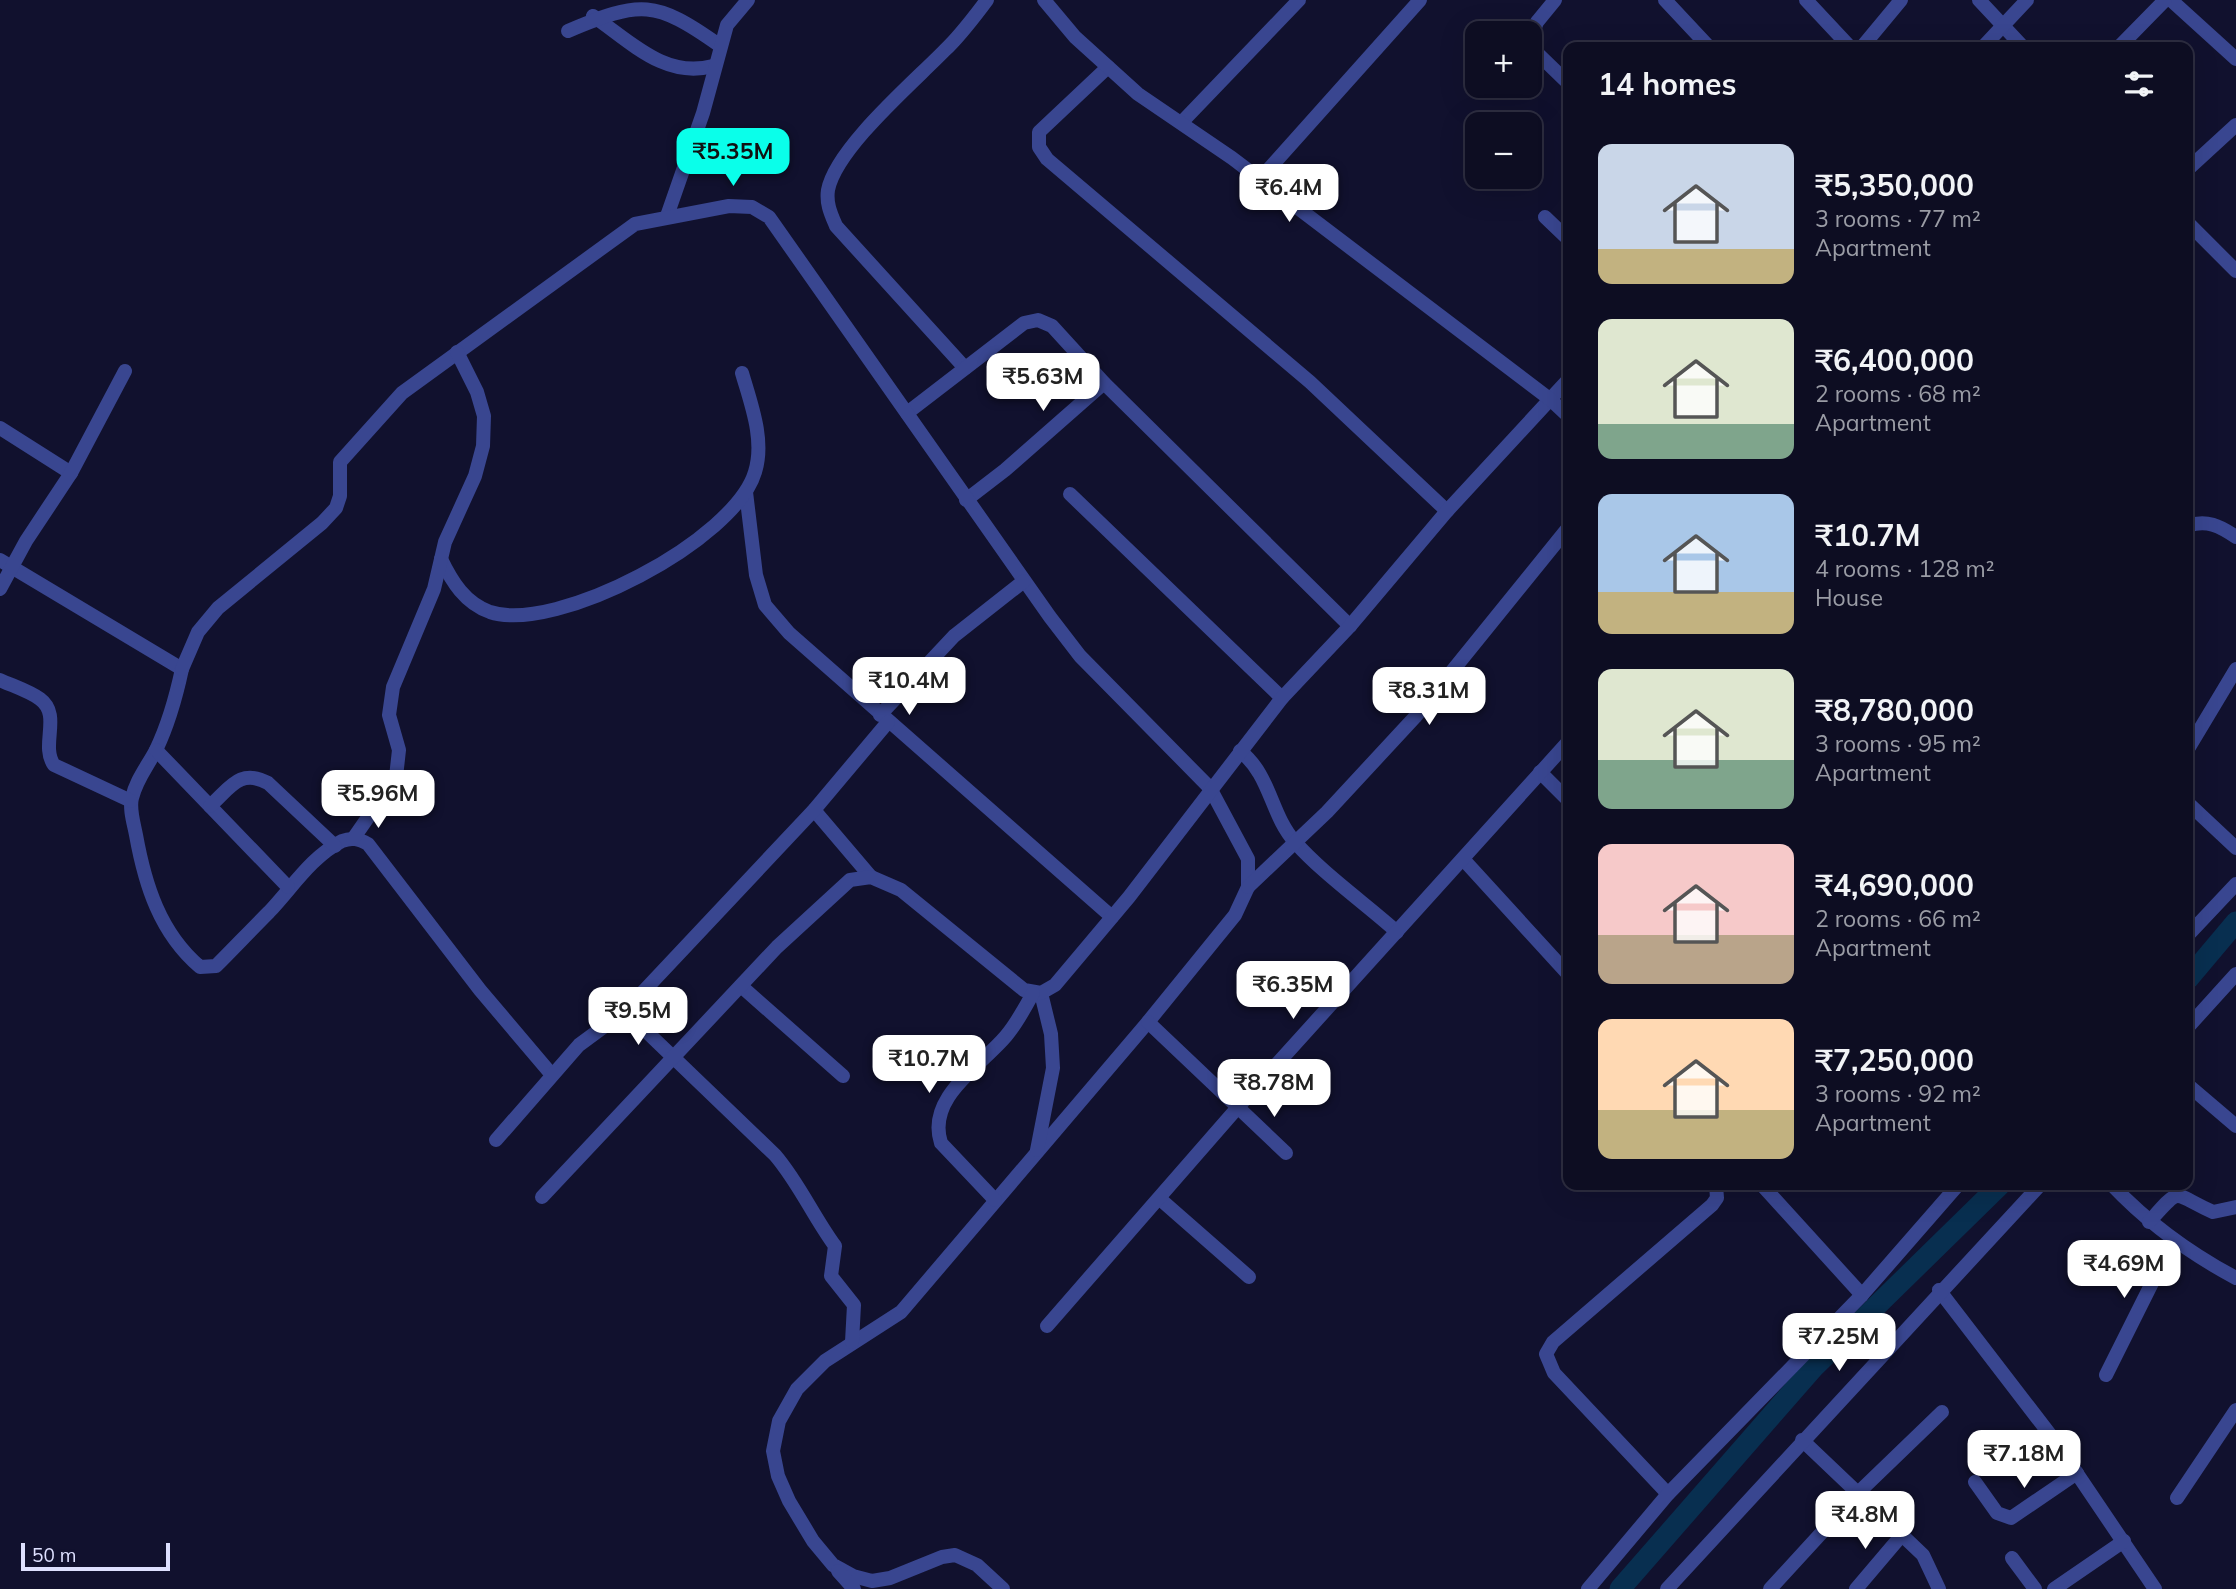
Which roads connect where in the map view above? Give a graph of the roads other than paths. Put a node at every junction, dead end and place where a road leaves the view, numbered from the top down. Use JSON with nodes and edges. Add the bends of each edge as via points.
{"nodes":[{"id":1,"x":748,"y":0,"type":"edge"},
{"id":2,"x":987,"y":0,"type":"edge"},
{"id":3,"x":1044,"y":0,"type":"edge"},
{"id":4,"x":1299,"y":0,"type":"edge"},
{"id":5,"x":1420,"y":0,"type":"edge"},
{"id":6,"x":1555,"y":0,"type":"edge"},
{"id":7,"x":1665,"y":0,"type":"edge"},
{"id":8,"x":1806,"y":0,"type":"edge"},
{"id":9,"x":1901,"y":0,"type":"edge"},
{"id":10,"x":1979,"y":0,"type":"edge"},
{"id":11,"x":2026,"y":0,"type":"edge"},
{"id":12,"x":2165,"y":0,"type":"edge"},
{"id":13,"x":2171,"y":0,"type":"edge"},
{"id":14,"x":593,"y":16,"type":"junction"},
{"id":15,"x":2002,"y":26,"type":"junction"},
{"id":16,"x":568,"y":31,"type":"dead end"},
{"id":17,"x":1704,"y":42,"type":"edge"},
{"id":18,"x":1845,"y":42,"type":"edge"},
{"id":19,"x":1866,"y":42,"type":"edge"},
{"id":20,"x":1988,"y":42,"type":"edge"},
{"id":21,"x":2018,"y":42,"type":"edge"},
{"id":22,"x":2124,"y":42,"type":"edge"},
{"id":23,"x":719,"y":45,"type":"junction"},
{"id":24,"x":2236,"y":59,"type":"edge"},
{"id":25,"x":713,"y":66,"type":"junction"},
{"id":26,"x":1108,"y":67,"type":"junction"},
{"id":27,"x":1563,"y":78,"type":"edge"},
{"id":28,"x":1182,"y":122,"type":"junction"},
{"id":29,"x":2235,"y":128,"type":"edge"},
{"id":30,"x":2193,"y":165,"type":"edge"},
{"id":31,"x":1260,"y":179,"type":"junction"},
{"id":32,"x":667,"y":216,"type":"junction"},
{"id":33,"x":1545,"y":217,"type":"dead end"},
{"id":34,"x":2193,"y":228,"type":"edge"},
{"id":35,"x":1563,"y":234,"type":"edge"},
{"id":36,"x":2236,"y":271,"type":"edge"},
{"id":37,"x":457,"y":352,"type":"junction"},
{"id":38,"x":965,"y":368,"type":"junction"},
{"id":39,"x":125,"y":371,"type":"dead end"},
{"id":40,"x":742,"y":373,"type":"dead end"},
{"id":41,"x":1104,"y":383,"type":"junction"},
{"id":42,"x":1563,"y":386,"type":"edge"},
{"id":43,"x":1551,"y":400,"type":"junction"},
{"id":44,"x":1563,"y":411,"type":"edge"},
{"id":45,"x":907,"y":413,"type":"junction"},
{"id":46,"x":0,"y":428,"type":"edge"},
{"id":47,"x":71,"y":473,"type":"junction"},
{"id":48,"x":746,"y":492,"type":"junction"},
{"id":49,"x":1070,"y":494,"type":"dead end"},
{"id":50,"x":966,"y":500,"type":"junction"},
{"id":51,"x":1447,"y":511,"type":"junction"},
{"id":52,"x":2193,"y":525,"type":"edge"},
{"id":53,"x":1563,"y":534,"type":"edge"},
{"id":54,"x":2236,"y":537,"type":"edge"},
{"id":55,"x":440,"y":558,"type":"junction"},
{"id":56,"x":5,"y":563,"type":"edge"},
{"id":57,"x":1024,"y":582,"type":"junction"},
{"id":58,"x":0,"y":589,"type":"edge"},
{"id":59,"x":1350,"y":626,"type":"junction"},
{"id":60,"x":182,"y":669,"type":"junction"},
{"id":61,"x":2236,"y":669,"type":"edge"},
{"id":62,"x":0,"y":680,"type":"edge"},
{"id":63,"x":1282,"y":698,"type":"junction"},
{"id":64,"x":884,"y":719,"type":"junction"},
{"id":65,"x":2193,"y":741,"type":"edge"},
{"id":66,"x":1563,"y":747,"type":"edge"},
{"id":67,"x":156,"y":750,"type":"junction"},
{"id":68,"x":1240,"y":751,"type":"junction"},
{"id":69,"x":1540,"y":772,"type":"junction"},
{"id":70,"x":1210,"y":789,"type":"junction"},
{"id":71,"x":1563,"y":795,"type":"edge"},
{"id":72,"x":131,"y":801,"type":"junction"},
{"id":73,"x":210,"y":806,"type":"junction"},
{"id":74,"x":2193,"y":808,"type":"edge"},
{"id":75,"x":814,"y":810,"type":"junction"},
{"id":76,"x":352,"y":839,"type":"junction"},
{"id":77,"x":1295,"y":842,"type":"junction"},
{"id":78,"x":335,"y":846,"type":"junction"},
{"id":79,"x":2236,"y":848,"type":"edge"},
{"id":80,"x":1463,"y":859,"type":"junction"},
{"id":81,"x":871,"y":877,"type":"junction"},
{"id":82,"x":2236,"y":884,"type":"edge"},
{"id":83,"x":288,"y":887,"type":"junction"},
{"id":84,"x":1248,"y":887,"type":"junction"},
{"id":85,"x":1112,"y":917,"type":"junction"},
{"id":86,"x":2193,"y":930,"type":"edge"},
{"id":87,"x":1397,"y":932,"type":"junction"},
{"id":88,"x":1563,"y":969,"type":"edge"},
{"id":89,"x":2236,"y":974,"type":"edge"},
{"id":90,"x":741,"y":986,"type":"junction"},
{"id":91,"x":1037,"y":993,"type":"junction"},
{"id":92,"x":625,"y":1011,"type":"junction"},
{"id":93,"x":2193,"y":1021,"type":"edge"},
{"id":94,"x":1148,"y":1022,"type":"junction"},
{"id":95,"x":675,"y":1057,"type":"junction"},
{"id":96,"x":552,"y":1075,"type":"junction"},
{"id":97,"x":843,"y":1076,"type":"dead end"},
{"id":98,"x":2193,"y":1089,"type":"edge"},
{"id":99,"x":1239,"y":1106,"type":"junction"},
{"id":100,"x":2236,"y":1126,"type":"edge"},
{"id":101,"x":496,"y":1140,"type":"dead end"},
{"id":102,"x":1037,"y":1151,"type":"junction"},
{"id":103,"x":1286,"y":1153,"type":"dead end"},
{"id":104,"x":1716,"y":1190,"type":"edge"},
{"id":105,"x":1767,"y":1190,"type":"edge"},
{"id":106,"x":1950,"y":1190,"type":"edge"},
{"id":107,"x":2035,"y":1190,"type":"edge"},
{"id":108,"x":2117,"y":1190,"type":"edge"},
{"id":109,"x":542,"y":1197,"type":"dead end"},
{"id":110,"x":1160,"y":1199,"type":"junction"},
{"id":111,"x":995,"y":1200,"type":"junction"},
{"id":112,"x":2236,"y":1206,"type":"edge"},
{"id":113,"x":2149,"y":1222,"type":"junction"},
{"id":114,"x":2174,"y":1241,"type":"junction"},
{"id":115,"x":1249,"y":1277,"type":"dead end"},
{"id":116,"x":2236,"y":1279,"type":"edge"},
{"id":117,"x":1939,"y":1290,"type":"junction"},
{"id":118,"x":1862,"y":1295,"type":"junction"},
{"id":119,"x":1047,"y":1326,"type":"dead end"},
{"id":120,"x":852,"y":1342,"type":"junction"},
{"id":121,"x":2106,"y":1375,"type":"dead end"},
{"id":122,"x":2236,"y":1410,"type":"edge"},
{"id":123,"x":1942,"y":1412,"type":"dead end"},
{"id":124,"x":1802,"y":1440,"type":"junction"},
{"id":125,"x":2077,"y":1473,"type":"junction"},
{"id":126,"x":1975,"y":1482,"type":"dead end"},
{"id":127,"x":1858,"y":1493,"type":"junction"},
{"id":128,"x":1668,"y":1494,"type":"junction"},
{"id":129,"x":2177,"y":1499,"type":"dead end"},
{"id":130,"x":1901,"y":1536,"type":"junction"},
{"id":131,"x":2124,"y":1541,"type":"junction"},
{"id":132,"x":2012,"y":1558,"type":"dead end"},
{"id":133,"x":833,"y":1565,"type":"junction"},
{"id":134,"x":1672,"y":1587,"type":"edge"},
{"id":135,"x":2151,"y":1587,"type":"edge"},
{"id":136,"x":853,"y":1589,"type":"edge"},
{"id":137,"x":1003,"y":1589,"type":"edge"},
{"id":138,"x":1587,"y":1589,"type":"edge"},
{"id":139,"x":1770,"y":1589,"type":"edge"},
{"id":140,"x":1856,"y":1589,"type":"edge"},
{"id":141,"x":1939,"y":1589,"type":"edge"},
{"id":142,"x":2035,"y":1589,"type":"edge"},
{"id":143,"x":2054,"y":1589,"type":"edge"}],
"edges":[{"from":1,"to":23,"type":"street","via":[[727,25]]},
{"from":2,"to":38,"type":"street","via":[[947,49],[869,125],[828,188],[828,208],[836,226]]},
{"from":3,"to":26,"type":"street"},
{"from":4,"to":28,"type":"street"},
{"from":5,"to":31,"type":"street"},
{"from":6,"to":27,"type":"street","via":[[1536,22],[1531,38],[1536,52]]},
{"from":7,"to":17,"type":"street"},
{"from":8,"to":18,"type":"street"},
{"from":9,"to":19,"type":"street"},
{"from":10,"to":15,"type":"street"},
{"from":11,"to":15,"type":"street"},
{"from":12,"to":22,"type":"street"},
{"from":13,"to":24,"type":"street"},
{"from":14,"to":16,"type":"street"},
{"from":14,"to":23,"type":"street","via":[[623,2],[658,4],[682,15]]},
{"from":14,"to":25,"type":"street","via":[[663,63],[696,71]]},
{"from":15,"to":20,"type":"street"},
{"from":15,"to":21,"type":"street"},
{"from":23,"to":25,"type":"street"},
{"from":25,"to":32,"type":"street","via":[[703,113]]},
{"from":26,"to":28,"type":"street","via":[[1138,94]]},
{"from":26,"to":51,"type":"street","via":[[1039,132],[1047,159],[1310,382]]},
{"from":28,"to":31,"type":"street"},
{"from":29,"to":30,"type":"street"},
{"from":31,"to":43,"type":"street"},
{"from":32,"to":37,"type":"street","via":[[635,224],[612,238]]},
{"from":32,"to":45,"type":"street","via":[[729,206],[752,207],[769,216]]},
{"from":33,"to":35,"type":"street"},
{"from":34,"to":36,"type":"street"},
{"from":37,"to":55,"type":"street","via":[[484,416],[483,446]]},
{"from":37,"to":60,"type":"street","via":[[402,393],[346,452],[340,461],[342,482],[336,508],[218,608],[198,632]]},
{"from":38,"to":41,"type":"street","via":[[1024,323],[1038,320],[1052,326]]},
{"from":38,"to":45,"type":"street"},
{"from":39,"to":47,"type":"street"},
{"from":40,"to":48,"type":"street","via":[[756,421],[758,453]]},
{"from":41,"to":50,"type":"street"},
{"from":41,"to":59,"type":"street"},
{"from":42,"to":43,"type":"street"},
{"from":43,"to":44,"type":"street"},
{"from":43,"to":51,"type":"street"},
{"from":45,"to":50,"type":"street"},
{"from":46,"to":47,"type":"street"},
{"from":47,"to":56,"type":"street"},
{"from":48,"to":55,"type":"street","via":[[680,554],[642,577],[536,613],[491,612],[470,601],[454,585]]},
{"from":48,"to":64,"type":"street","via":[[756,575],[765,605],[789,633]]},
{"from":49,"to":63,"type":"street"},
{"from":50,"to":57,"type":"street"},
{"from":51,"to":59,"type":"street"},
{"from":52,"to":54,"type":"street","via":[[2206,522]]},
{"from":53,"to":77,"type":"street","via":[[1415,717]]},
{"from":55,"to":76,"type":"street","via":[[434,589],[389,701],[399,751],[396,777]]},
{"from":56,"to":58,"type":"street"},
{"from":56,"to":60,"type":"street"},
{"from":57,"to":64,"type":"street","via":[[954,636]]},
{"from":57,"to":70,"type":"street","via":[[1080,656]]},
{"from":59,"to":63,"type":"street"},
{"from":60,"to":67,"type":"street"},
{"from":61,"to":65,"type":"street"},
{"from":62,"to":72,"type":"street","via":[[47,707],[51,717],[48,757],[54,765]]},
{"from":63,"to":68,"type":"street"},
{"from":64,"to":75,"type":"street"},
{"from":64,"to":85,"type":"street"},
{"from":66,"to":69,"type":"street"},
{"from":67,"to":72,"type":"street","via":[[136,782]]},
{"from":67,"to":73,"type":"street"},
{"from":68,"to":70,"type":"street"},
{"from":68,"to":77,"type":"street","via":[[1255,762]]},
{"from":69,"to":71,"type":"street"},
{"from":69,"to":80,"type":"street"},
{"from":70,"to":84,"type":"street","via":[[1248,859]]},
{"from":70,"to":85,"type":"street"},
{"from":72,"to":83,"type":"street","via":[[141,865],[159,915],[173,940],[200,967],[216,966]]},
{"from":73,"to":78,"type":"street","via":[[237,780],[256,777]]},
{"from":73,"to":83,"type":"street"},
{"from":74,"to":79,"type":"street"},
{"from":75,"to":81,"type":"street"},
{"from":75,"to":92,"type":"street"},
{"from":76,"to":78,"type":"street"},
{"from":76,"to":96,"type":"street","via":[[368,844]]},
{"from":77,"to":84,"type":"street"},
{"from":77,"to":87,"type":"street"},
{"from":78,"to":83,"type":"street"},
{"from":80,"to":87,"type":"street"},
{"from":80,"to":88,"type":"street"},
{"from":81,"to":90,"type":"street","via":[[850,880]]},
{"from":81,"to":91,"type":"street","via":[[901,890],[1024,990]]},
{"from":82,"to":86,"type":"street"},
{"from":84,"to":94,"type":"street","via":[[1235,915]]},
{"from":85,"to":91,"type":"street","via":[[1055,985]]},
{"from":87,"to":99,"type":"street"},
{"from":89,"to":93,"type":"street"},
{"from":90,"to":95,"type":"street"},
{"from":90,"to":97,"type":"street"},
{"from":91,"to":102,"type":"street","via":[[1051,1034],[1053,1068]]},
{"from":91,"to":111,"type":"street","via":[[1006,1037],[946,1099],[939,1114],[941,1143]]},
{"from":92,"to":95,"type":"street"},
{"from":92,"to":96,"type":"street","via":[[579,1045]]},
{"from":94,"to":99,"type":"street"},
{"from":94,"to":102,"type":"street"},
{"from":95,"to":109,"type":"street"},
{"from":95,"to":120,"type":"street","via":[[794,1178],[835,1246],[831,1276],[854,1305]]},
{"from":96,"to":101,"type":"street"},
{"from":98,"to":100,"type":"street"},
{"from":99,"to":103,"type":"street"},
{"from":99,"to":110,"type":"street"},
{"from":102,"to":111,"type":"street"},
{"from":104,"to":128,"type":"street","via":[[1712,1205],[1553,1342],[1546,1354],[1554,1373]]},
{"from":105,"to":118,"type":"street"},
{"from":106,"to":118,"type":"street"},
{"from":107,"to":117,"type":"street"},
{"from":108,"to":113,"type":"street"},
{"from":110,"to":115,"type":"street"},
{"from":110,"to":119,"type":"street"},
{"from":111,"to":120,"type":"street","via":[[901,1312]]},
{"from":112,"to":113,"type":"street","via":[[2213,1212],[2190,1198],[2173,1195]]},
{"from":113,"to":114,"type":"street"},
{"from":114,"to":116,"type":"street"},
{"from":114,"to":121,"type":"street"},
{"from":117,"to":124,"type":"street"},
{"from":117,"to":125,"type":"street"},
{"from":118,"to":128,"type":"street"},
{"from":120,"to":133,"type":"street","via":[[797,1389],[779,1421],[774,1451],[789,1501]]},
{"from":122,"to":129,"type":"street"},
{"from":123,"to":127,"type":"street"},
{"from":124,"to":127,"type":"street"},
{"from":124,"to":134,"type":"street"},
{"from":125,"to":126,"type":"street","via":[[2011,1518],[1997,1513]]},
{"from":125,"to":131,"type":"street"},
{"from":127,"to":130,"type":"street"},
{"from":127,"to":139,"type":"street"},
{"from":128,"to":138,"type":"street"},
{"from":130,"to":140,"type":"street"},
{"from":130,"to":141,"type":"street","via":[[1923,1555]]},
{"from":131,"to":135,"type":"street"},
{"from":131,"to":143,"type":"street"},
{"from":132,"to":142,"type":"street"},
{"from":133,"to":136,"type":"street"},
{"from":133,"to":137,"type":"street","via":[[872,1581],[955,1555],[977,1565]]}]}
